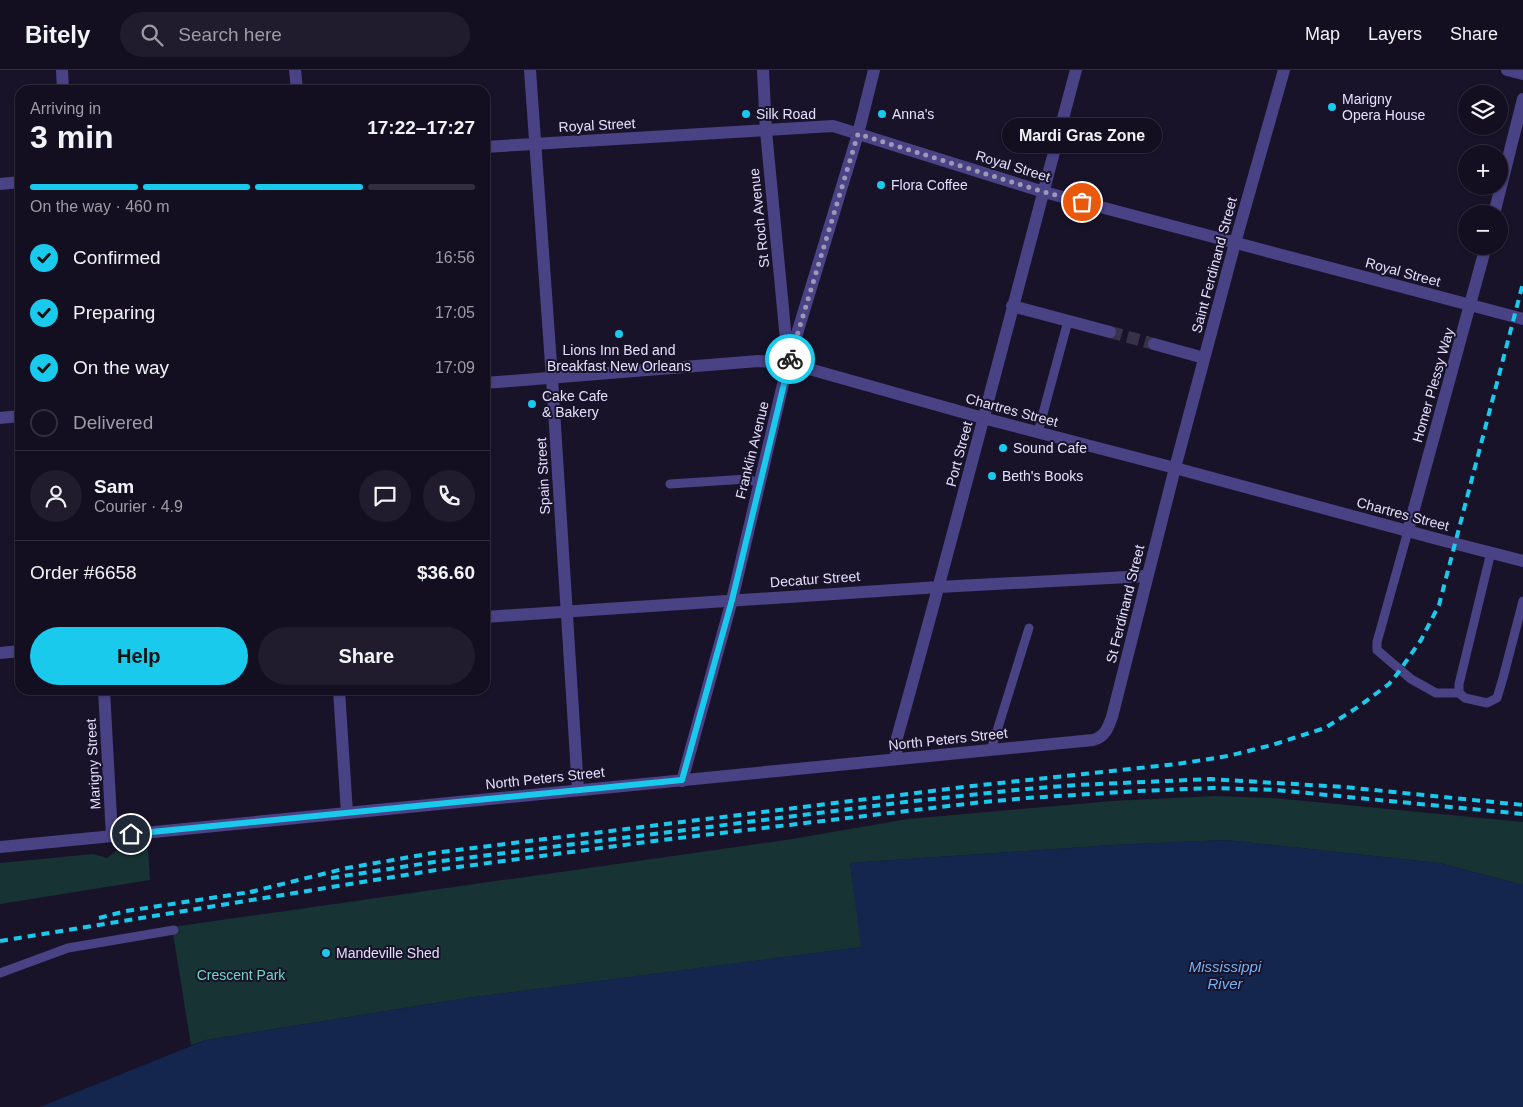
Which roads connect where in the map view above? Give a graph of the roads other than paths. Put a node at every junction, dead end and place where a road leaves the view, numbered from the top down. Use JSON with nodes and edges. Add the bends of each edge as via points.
{"nodes":[{"id":1,"x":62,"y":70,"type":"edge"},
{"id":2,"x":295,"y":70,"type":"edge"},
{"id":3,"x":530,"y":70,"type":"edge"},
{"id":4,"x":763,"y":70,"type":"edge"},
{"id":5,"x":874,"y":70,"type":"edge"},
{"id":6,"x":1076,"y":70,"type":"edge"},
{"id":7,"x":1284,"y":70,"type":"edge"},
{"id":8,"x":1507,"y":70,"type":"edge"},
{"id":9,"x":1523,"y":74,"type":"edge"},
{"id":10,"x":63,"y":85,"type":"edge"},
{"id":11,"x":296,"y":85,"type":"edge"},
{"id":12,"x":1523,"y":99,"type":"edge"},
{"id":13,"x":766,"y":131,"type":"junction"},
{"id":14,"x":858,"y":134,"type":"junction"},
{"id":15,"x":535,"y":143,"type":"junction"},
{"id":16,"x":490,"y":147,"type":"edge"},
{"id":17,"x":15,"y":182,"type":"edge"},
{"id":18,"x":0,"y":184,"type":"edge"},
{"id":19,"x":1044,"y":192,"type":"junction"},
{"id":20,"x":1496,"y":205,"type":"edge"},
{"id":21,"x":1235,"y":243,"type":"junction"},
{"id":22,"x":1484,"y":255,"type":"edge"},
{"id":23,"x":1471,"y":305,"type":"junction"},
{"id":24,"x":1012,"y":306,"type":"junction"},
{"id":25,"x":1523,"y":319,"type":"edge"},
{"id":26,"x":1068,"y":321,"type":"junction"},
{"id":27,"x":1110,"y":332,"type":"tunnel mouth"},
{"id":28,"x":1154,"y":344,"type":"tunnel mouth"},
{"id":29,"x":1204,"y":358,"type":"junction"},
{"id":30,"x":788,"y":363,"type":"junction"},
{"id":31,"x":552,"y":378,"type":"junction"},
{"id":32,"x":490,"y":382,"type":"edge"},
{"id":33,"x":15,"y":416,"type":"edge"},
{"id":34,"x":0,"y":418,"type":"edge"},
{"id":35,"x":983,"y":418,"type":"junction"},
{"id":36,"x":1038,"y":432,"type":"junction"},
{"id":37,"x":1176,"y":468,"type":"junction"},
{"id":38,"x":759,"y":483,"type":"junction"},
{"id":39,"x":670,"y":484,"type":"dead end"},
{"id":40,"x":1408,"y":531,"type":"junction"},
{"id":41,"x":1491,"y":552,"type":"junction"},
{"id":42,"x":1523,"y":561,"type":"edge"},
{"id":43,"x":1147,"y":576,"type":"junction"},
{"id":44,"x":939,"y":587,"type":"junction"},
{"id":45,"x":732,"y":600,"type":"junction"},
{"id":46,"x":1523,"y":601,"type":"edge"},
{"id":47,"x":566,"y":611,"type":"junction"},
{"id":48,"x":490,"y":617,"type":"edge"},
{"id":49,"x":1029,"y":628,"type":"dead end"},
{"id":50,"x":15,"y":652,"type":"edge"},
{"id":51,"x":0,"y":653,"type":"edge"},
{"id":52,"x":1459,"y":693,"type":"junction"},
{"id":53,"x":104,"y":695,"type":"edge"},
{"id":54,"x":339,"y":695,"type":"edge"},
{"id":55,"x":1093,"y":740,"type":"joint"},
{"id":56,"x":991,"y":750,"type":"junction"},
{"id":57,"x":896,"y":759,"type":"junction"},
{"id":58,"x":682,"y":780,"type":"junction"},
{"id":59,"x":578,"y":790,"type":"junction"},
{"id":60,"x":347,"y":813,"type":"junction"},
{"id":61,"x":112,"y":836,"type":"junction"},
{"id":62,"x":0,"y":847,"type":"edge"},
{"id":63,"x":174,"y":930,"type":"dead end"},
{"id":64,"x":0,"y":973,"type":"edge"}],
"edges":[{"from":1,"to":10,"type":"street"},
{"from":2,"to":11,"type":"street"},
{"from":3,"to":15,"type":"street","name":"Spain Street"},
{"from":4,"to":13,"type":"street","name":"St Roch Avenue"},
{"from":5,"to":14,"type":"street","name":"Franklin Avenue"},
{"from":6,"to":19,"type":"street","name":"Port Street"},
{"from":7,"to":21,"type":"street","name":"Saint Ferdinand Street"},
{"from":8,"to":9,"type":"street"},
{"from":12,"to":20,"type":"street"},
{"from":13,"to":14,"type":"street","name":"Royal Street","via":[[834,126]]},
{"from":13,"to":15,"type":"street","name":"Royal Street"},
{"from":13,"to":30,"type":"street","name":"St Roch Avenue"},
{"from":14,"to":19,"type":"street","name":"Royal Street"},
{"from":14,"to":30,"type":"street","name":"Franklin Avenue"},
{"from":15,"to":16,"type":"street","name":"Royal Street"},
{"from":15,"to":31,"type":"street","name":"Spain Street"},
{"from":17,"to":18,"type":"street"},
{"from":19,"to":21,"type":"street","name":"Royal Street"},
{"from":19,"to":24,"type":"street","name":"Port Street"},
{"from":21,"to":23,"type":"street","name":"Royal Street"},
{"from":21,"to":29,"type":"street","name":"Saint Ferdinand Street"},
{"from":22,"to":23,"type":"street","name":"Homer Plessy Way"},
{"from":23,"to":25,"type":"street","name":"Royal Street"},
{"from":23,"to":40,"type":"street","name":"Homer Plessy Way"},
{"from":24,"to":26,"type":"street"},
{"from":24,"to":35,"type":"street","name":"Port Street"},
{"from":26,"to":27,"type":"street"},
{"from":26,"to":36,"type":"lane"},
{"from":28,"to":29,"type":"street"},
{"from":29,"to":37,"type":"street","name":"Saint Ferdinand Street"},
{"from":30,"to":31,"type":"street","name":"Chartres Street","via":[[758,361]]},
{"from":30,"to":35,"type":"street","name":"Chartres Street"},
{"from":30,"to":38,"type":"street","name":"Franklin Avenue"},
{"from":31,"to":32,"type":"street","name":"Chartres Street"},
{"from":31,"to":47,"type":"street","name":"Spain Street"},
{"from":33,"to":34,"type":"street"},
{"from":35,"to":36,"type":"street","name":"Chartres Street"},
{"from":35,"to":44,"type":"street","name":"Port Street"},
{"from":36,"to":37,"type":"street","name":"Chartres Street"},
{"from":37,"to":40,"type":"street","name":"Chartres Street"},
{"from":37,"to":43,"type":"street","name":"St Ferdinand Street"},
{"from":38,"to":39,"type":"lane","via":[[747,479]]},
{"from":38,"to":45,"type":"street","name":"Franklin Avenue"},
{"from":40,"to":41,"type":"street","name":"Chartres Street"},
{"from":40,"to":52,"type":"lane","via":[[1377,650],[1411,679],[1436,692]]},
{"from":41,"to":42,"type":"street","name":"Chartres Street"},
{"from":41,"to":52,"type":"lane","via":[[1458,684]]},
{"from":43,"to":44,"type":"street","name":"Decatur Street"},
{"from":43,"to":55,"type":"street","name":"St Ferdinand Street","via":[[1112,717],[1104,734]]},
{"from":44,"to":45,"type":"street","name":"Decatur Street"},
{"from":44,"to":57,"type":"street","name":"Port Street","via":[[897,738]]},
{"from":45,"to":47,"type":"street","name":"Decatur Street"},
{"from":45,"to":58,"type":"street","name":"Franklin Avenue"},
{"from":46,"to":52,"type":"lane","via":[[1496,698],[1487,703],[1465,698]]},
{"from":47,"to":48,"type":"street","name":"Decatur Street"},
{"from":47,"to":59,"type":"street","name":"Spain Street"},
{"from":49,"to":56,"type":"lane"},
{"from":50,"to":51,"type":"street"},
{"from":53,"to":61,"type":"street","name":"Marigny Street"},
{"from":54,"to":60,"type":"street"},
{"from":55,"to":56,"type":"street","name":"North Peters Street"},
{"from":56,"to":57,"type":"street","name":"North Peters Street"},
{"from":57,"to":58,"type":"street","name":"North Peters Street"},
{"from":58,"to":59,"type":"street","name":"North Peters Street"},
{"from":59,"to":60,"type":"street","name":"North Peters Street"},
{"from":60,"to":61,"type":"street","name":"North Peters Street"},
{"from":61,"to":62,"type":"street","name":"North Peters Street"},
{"from":63,"to":64,"type":"lane","via":[[68,948]]}]}
